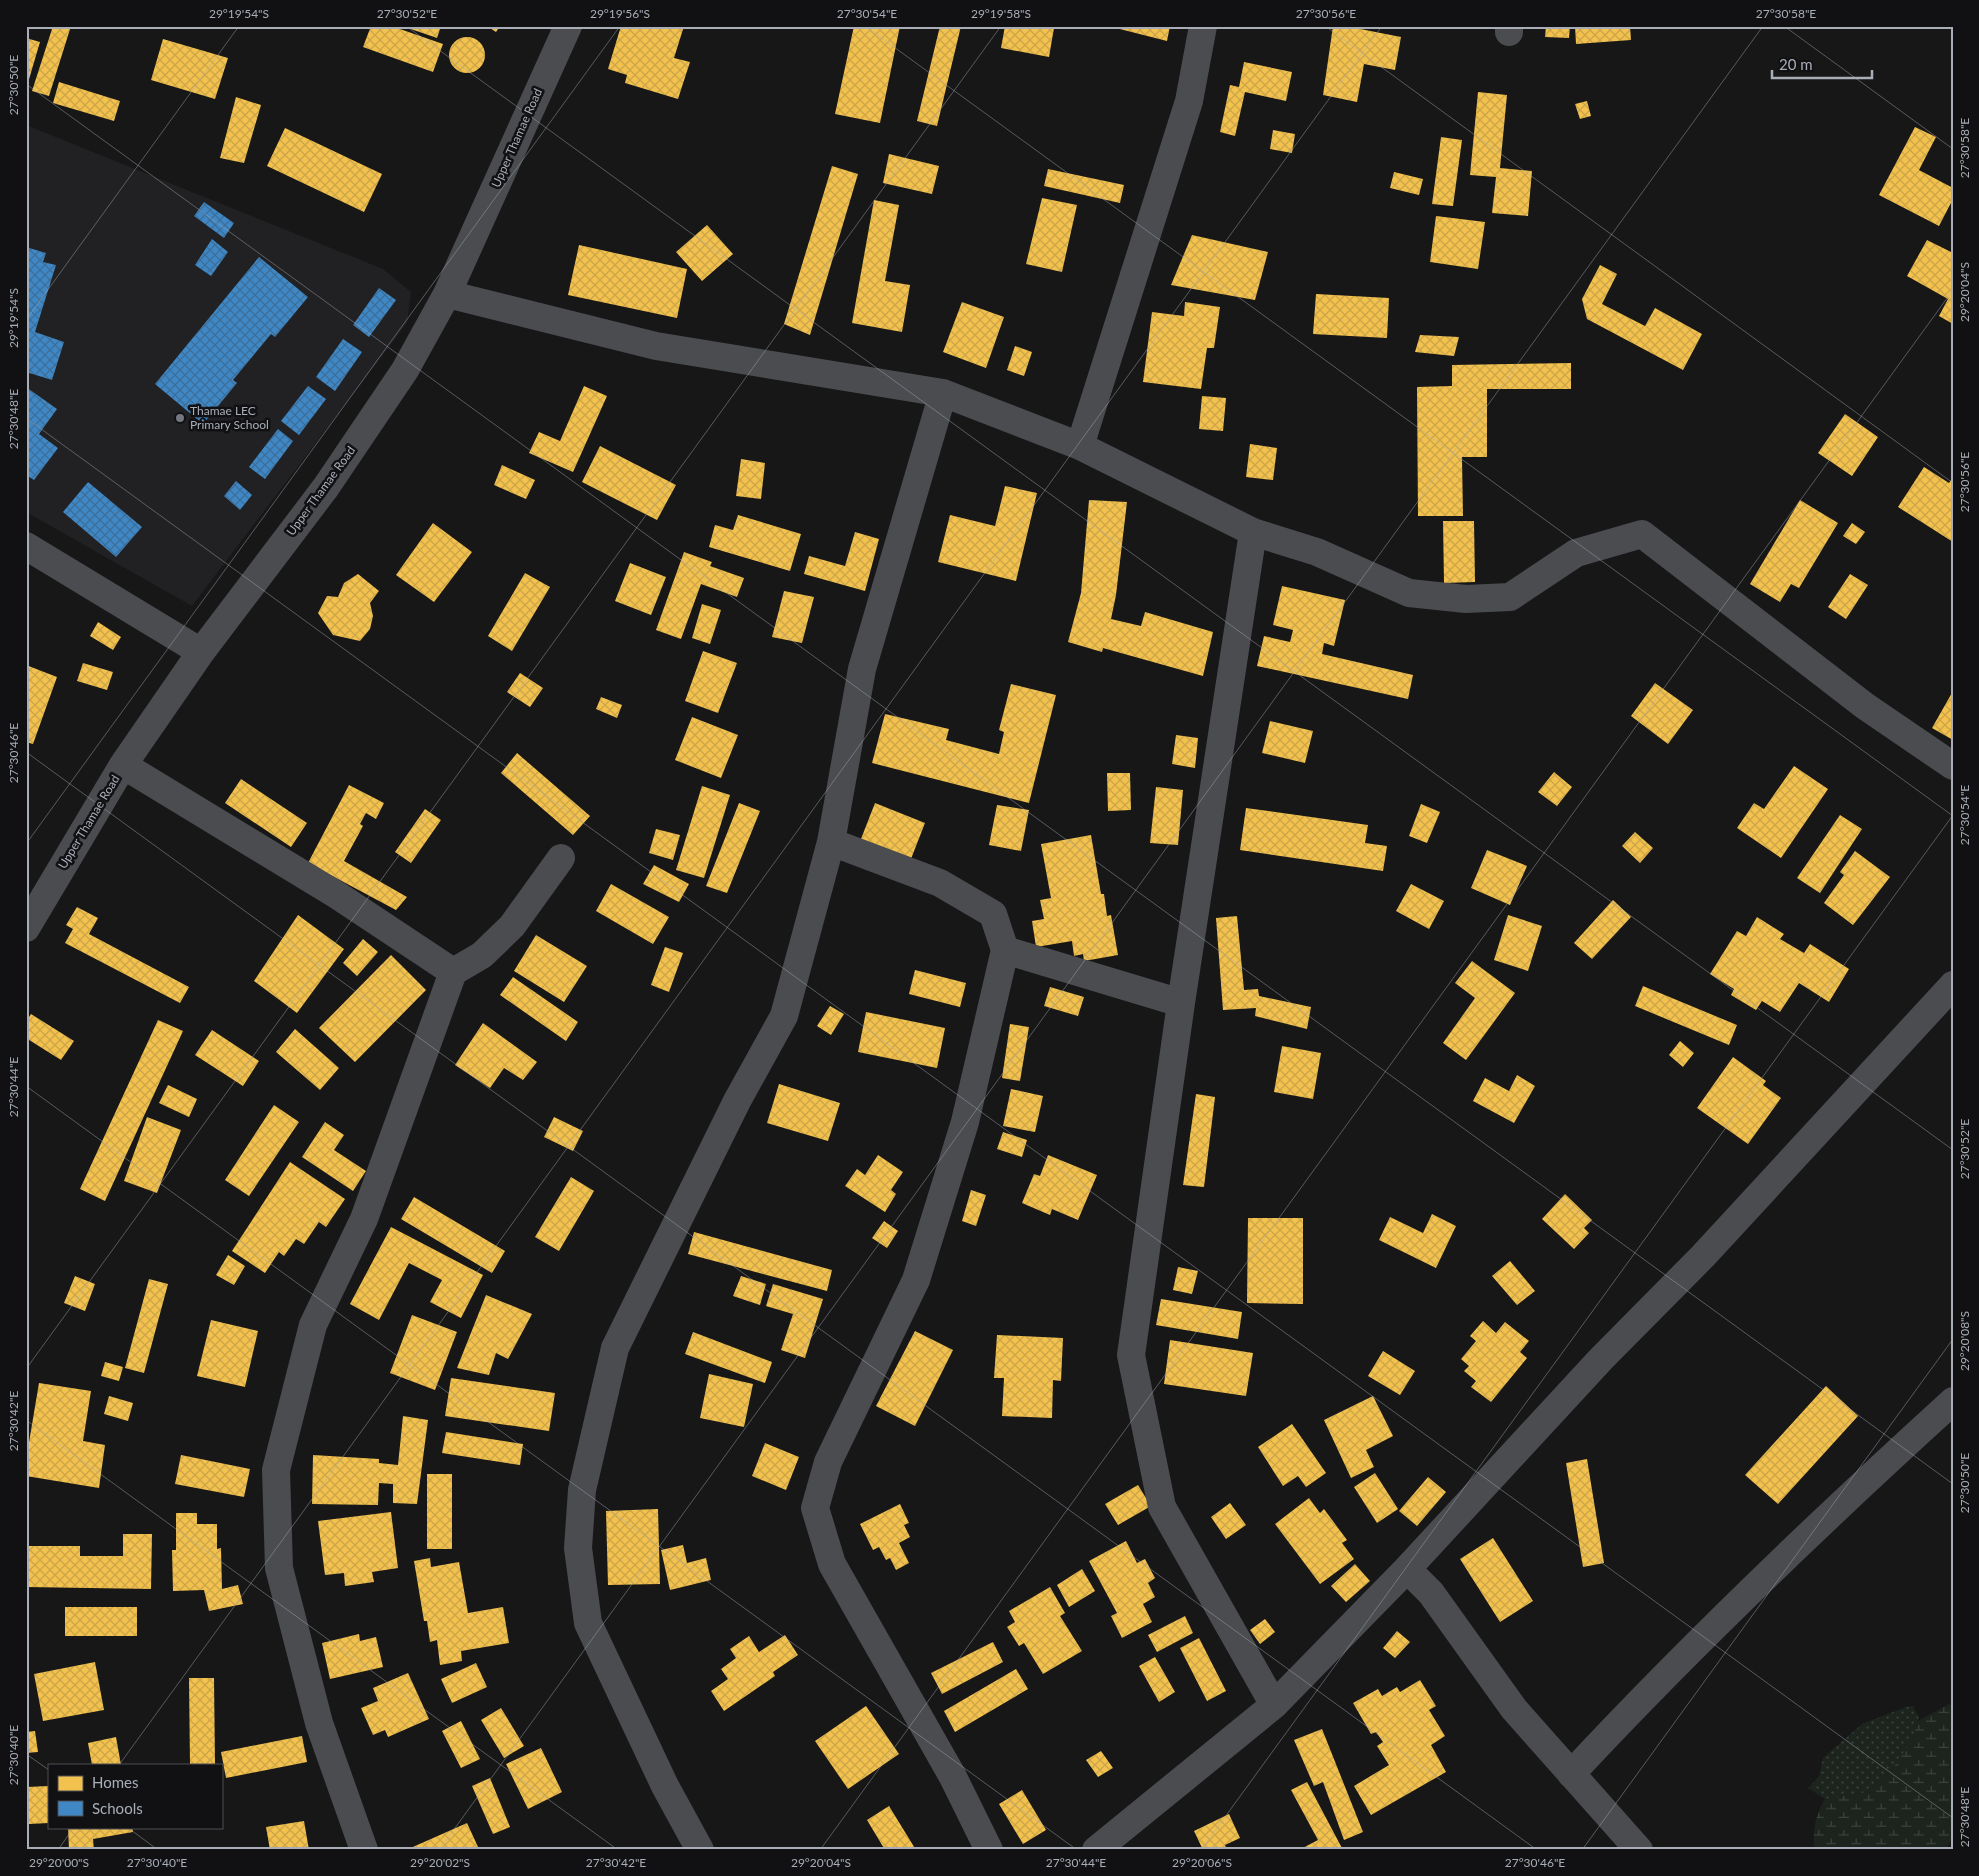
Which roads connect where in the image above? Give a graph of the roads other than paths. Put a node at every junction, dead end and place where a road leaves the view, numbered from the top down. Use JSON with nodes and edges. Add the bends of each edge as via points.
{"nodes":[{"id":1,"x":568,"y":26,"type":"edge"},
{"id":2,"x":1203,"y":26,"type":"edge"},
{"id":3,"x":447,"y":294,"type":"junction"},
{"id":4,"x":943,"y":393,"type":"junction"},
{"id":5,"x":1080,"y":446,"type":"junction"},
{"id":6,"x":1253,"y":532,"type":"junction"},
{"id":7,"x":26,"y":546,"type":"edge"},
{"id":8,"x":201,"y":652,"type":"junction"},
{"id":9,"x":123,"y":765,"type":"junction"},
{"id":10,"x":1953,"y":766,"type":"edge"},
{"id":11,"x":831,"y":842,"type":"junction"},
{"id":12,"x":561,"y":858,"type":"dead end"},
{"id":13,"x":26,"y":928,"type":"edge"},
{"id":14,"x":1005,"y":950,"type":"junction"},
{"id":15,"x":453,"y":972,"type":"junction"},
{"id":16,"x":1953,"y":985,"type":"edge"},
{"id":17,"x":1181,"y":1003,"type":"junction"},
{"id":18,"x":1953,"y":1401,"type":"edge"},
{"id":19,"x":1407,"y":1569,"type":"junction"},
{"id":20,"x":1274,"y":1705,"type":"junction"},
{"id":21,"x":1571,"y":1774,"type":"junction"},
{"id":22,"x":364,"y":1850,"type":"edge"},
{"id":23,"x":700,"y":1850,"type":"edge"},
{"id":24,"x":990,"y":1850,"type":"edge"},
{"id":25,"x":1096,"y":1850,"type":"edge"},
{"id":26,"x":1639,"y":1850,"type":"edge"}],
"edges":[{"from":1,"to":3,"type":"street","name":"Upper Thamae Road"},
{"from":2,"to":5,"type":"street","via":[[1189,101]]},
{"from":3,"to":4,"type":"street","via":[[656,346]]},
{"from":3,"to":8,"type":"street","name":"Upper Thamae Road","via":[[406,370],[331,479]]},
{"from":4,"to":5,"type":"street"},
{"from":4,"to":11,"type":"street","via":[[862,669]]},
{"from":5,"to":6,"type":"street"},
{"from":6,"to":10,"type":"street","via":[[1317,552],[1409,593],[1466,599],[1510,597],[1576,554],[1642,534],[1865,706]]},
{"from":6,"to":17,"type":"street"},
{"from":7,"to":8,"type":"street"},
{"from":8,"to":9,"type":"street","name":"Upper Thamae Road"},
{"from":9,"to":13,"type":"street","name":"Upper Thamae Road"},
{"from":9,"to":15,"type":"street","via":[[337,895]]},
{"from":11,"to":14,"type":"street","via":[[940,883],[993,914]]},
{"from":11,"to":23,"type":"street","via":[[784,1016],[736,1101],[615,1348],[582,1490],[578,1548],[588,1624],[665,1786]]},
{"from":12,"to":15,"type":"street","via":[[512,926],[482,955]]},
{"from":14,"to":17,"type":"street"},
{"from":14,"to":24,"type":"street","via":[[966,1122],[916,1280],[828,1462],[815,1508],[832,1564],[953,1777]]},
{"from":15,"to":22,"type":"street","via":[[364,1219],[313,1325],[276,1470],[279,1568],[319,1723]]},
{"from":16,"to":19,"type":"street"},
{"from":17,"to":20,"type":"street","via":[[1131,1355],[1162,1507]]},
{"from":18,"to":21,"type":"street","via":[[1853,1492],[1653,1686]]},
{"from":19,"to":20,"type":"street"},
{"from":19,"to":21,"type":"street","via":[[1431,1593],[1514,1709]]},
{"from":20,"to":25,"type":"street"},
{"from":21,"to":26,"type":"street"}]}
